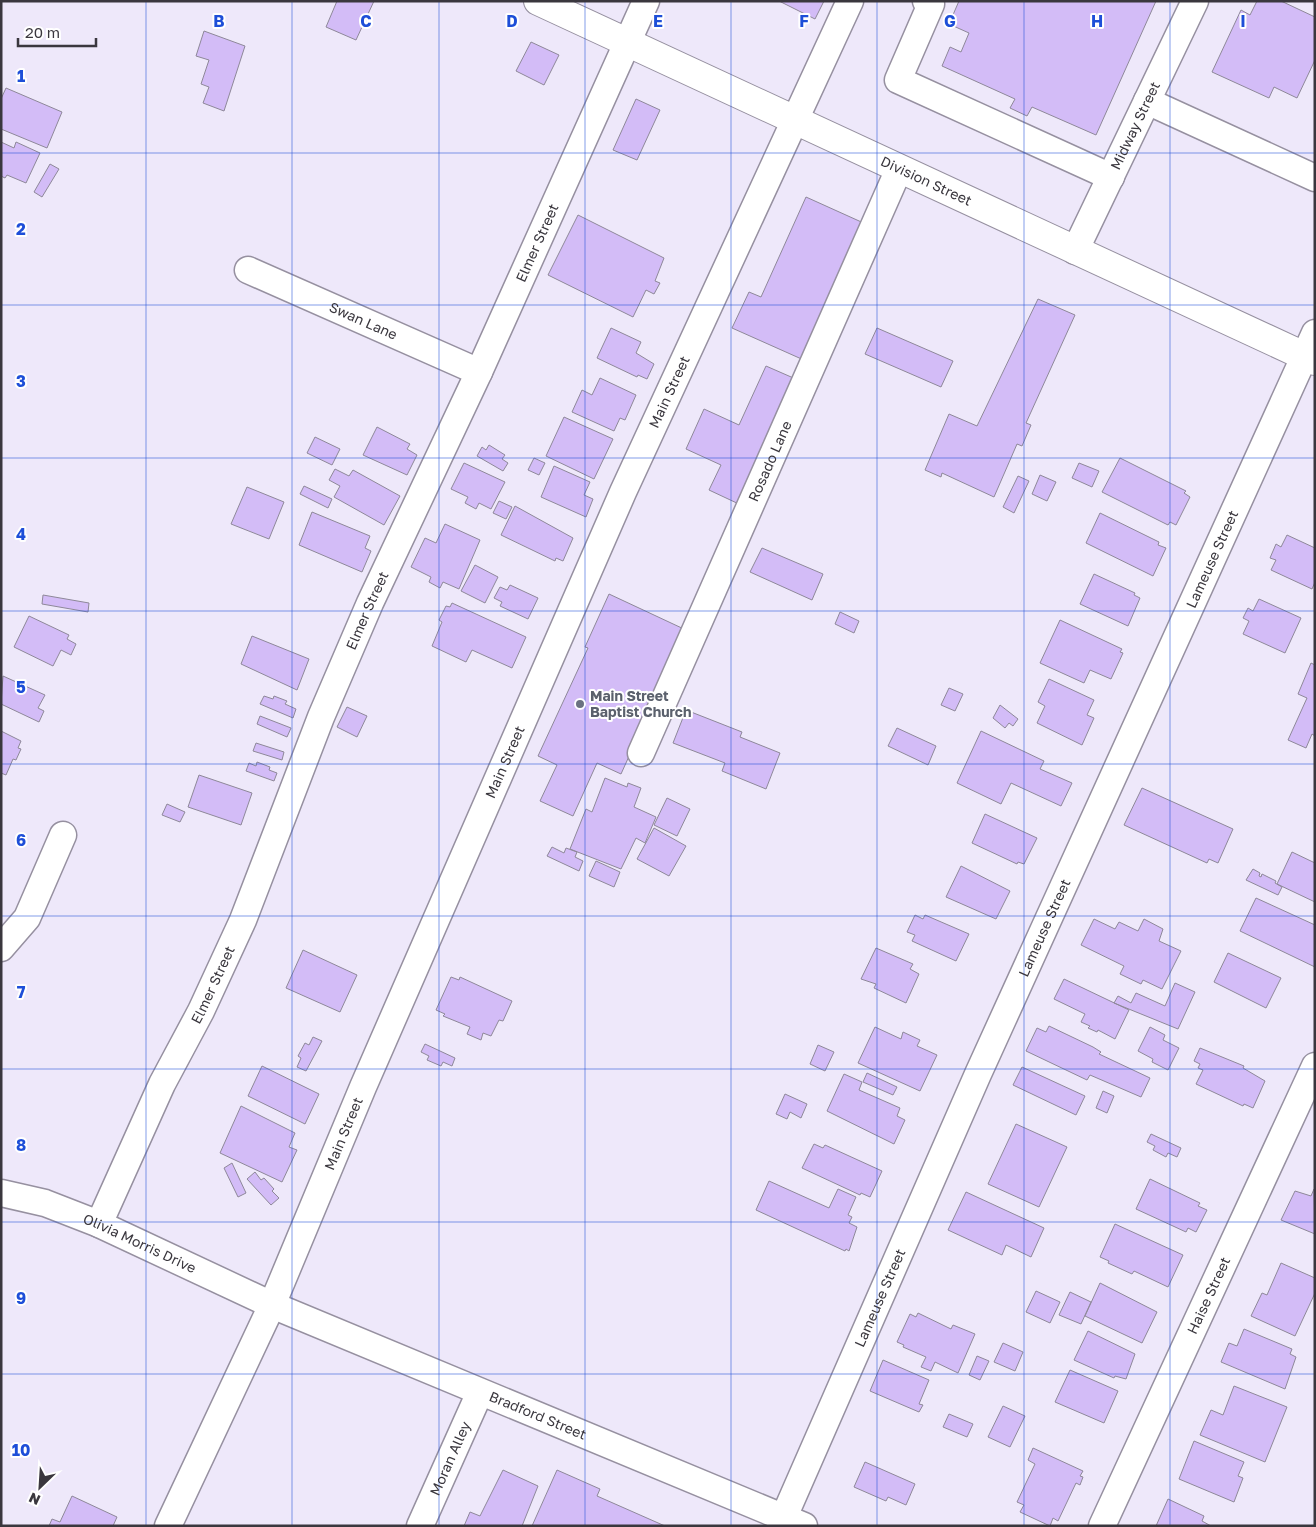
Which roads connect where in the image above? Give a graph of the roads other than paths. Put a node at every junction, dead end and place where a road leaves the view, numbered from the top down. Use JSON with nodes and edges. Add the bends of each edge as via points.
{"nodes":[{"id":1,"x":538,"y":1,"type":"edge"},
{"id":2,"x":646,"y":1,"type":"edge"},
{"id":3,"x":850,"y":1,"type":"edge"},
{"id":4,"x":1195,"y":1,"type":"edge"},
{"id":5,"x":930,"y":2,"type":"edge"},
{"id":6,"x":627,"y":43,"type":"junction"},
{"id":7,"x":1147,"y":101,"type":"junction"},
{"id":8,"x":796,"y":121,"type":"junction"},
{"id":9,"x":899,"y":169,"type":"junction"},
{"id":10,"x":1111,"y":177,"type":"junction"},
{"id":11,"x":1315,"y":178,"type":"edge"},
{"id":12,"x":1075,"y":252,"type":"junction"},
{"id":13,"x":248,"y":270,"type":"dead end"},
{"id":14,"x":1311,"y":350,"type":"edge"},
{"id":15,"x":479,"y":372,"type":"junction"},
{"id":16,"x":641,"y":753,"type":"dead end"},
{"id":17,"x":63,"y":835,"type":"dead end"},
{"id":18,"x":1,"y":948,"type":"edge"},
{"id":19,"x":1315,"y":1066,"type":"edge"},
{"id":20,"x":1,"y":1193,"type":"edge"},
{"id":21,"x":99,"y":1224,"type":"junction"},
{"id":22,"x":272,"y":1305,"type":"junction"},
{"id":23,"x":480,"y":1392,"type":"junction"},
{"id":24,"x":789,"y":1523,"type":"edge"},
{"id":25,"x":168,"y":1526,"type":"edge"},
{"id":26,"x":420,"y":1526,"type":"edge"},
{"id":27,"x":1102,"y":1526,"type":"edge"}],
"edges":[{"from":1,"to":6,"type":"main road","name":"Division Street"},
{"from":2,"to":6,"type":"street","name":"Elmer Street"},
{"from":3,"to":8,"type":"street","name":"Main Street"},
{"from":4,"to":7,"type":"street","name":"Midway Street"},
{"from":5,"to":10,"type":"street","via":[[898,80]]},
{"from":6,"to":8,"type":"main road","name":"Division Street"},
{"from":6,"to":15,"type":"street","name":"Elmer Street"},
{"from":7,"to":10,"type":"street","name":"Midway Street"},
{"from":7,"to":11,"type":"street"},
{"from":8,"to":9,"type":"main road","name":"Division Street"},
{"from":8,"to":22,"type":"street","name":"Main Street","via":[[619,501],[367,1078]]},
{"from":9,"to":12,"type":"main road","name":"Division Street"},
{"from":9,"to":16,"type":"street","name":"Rosado Lane"},
{"from":10,"to":12,"type":"street","name":"Midway Street"},
{"from":12,"to":14,"type":"main road","name":"Division Street"},
{"from":13,"to":15,"type":"street","name":"Swan Lane"},
{"from":14,"to":24,"type":"street","name":"Lameuse Street","via":[[978,1074]]},
{"from":15,"to":21,"type":"street","name":"Elmer Street","via":[[370,603],[321,717],[243,920],[162,1084]]},
{"from":17,"to":18,"type":"street","via":[[27,918]]},
{"from":19,"to":27,"type":"street","name":"Haise Street"},
{"from":20,"to":21,"type":"street","name":"Olivia Morris Drive","via":[[44,1202]]},
{"from":21,"to":22,"type":"street","name":"Olivia Morris Drive"},
{"from":22,"to":23,"type":"street","name":"Bradford Street"},
{"from":22,"to":25,"type":"street","name":"Main Street"},
{"from":23,"to":24,"type":"street","name":"Bradford Street"},
{"from":23,"to":26,"type":"street","name":"Moran Alley"}]}
